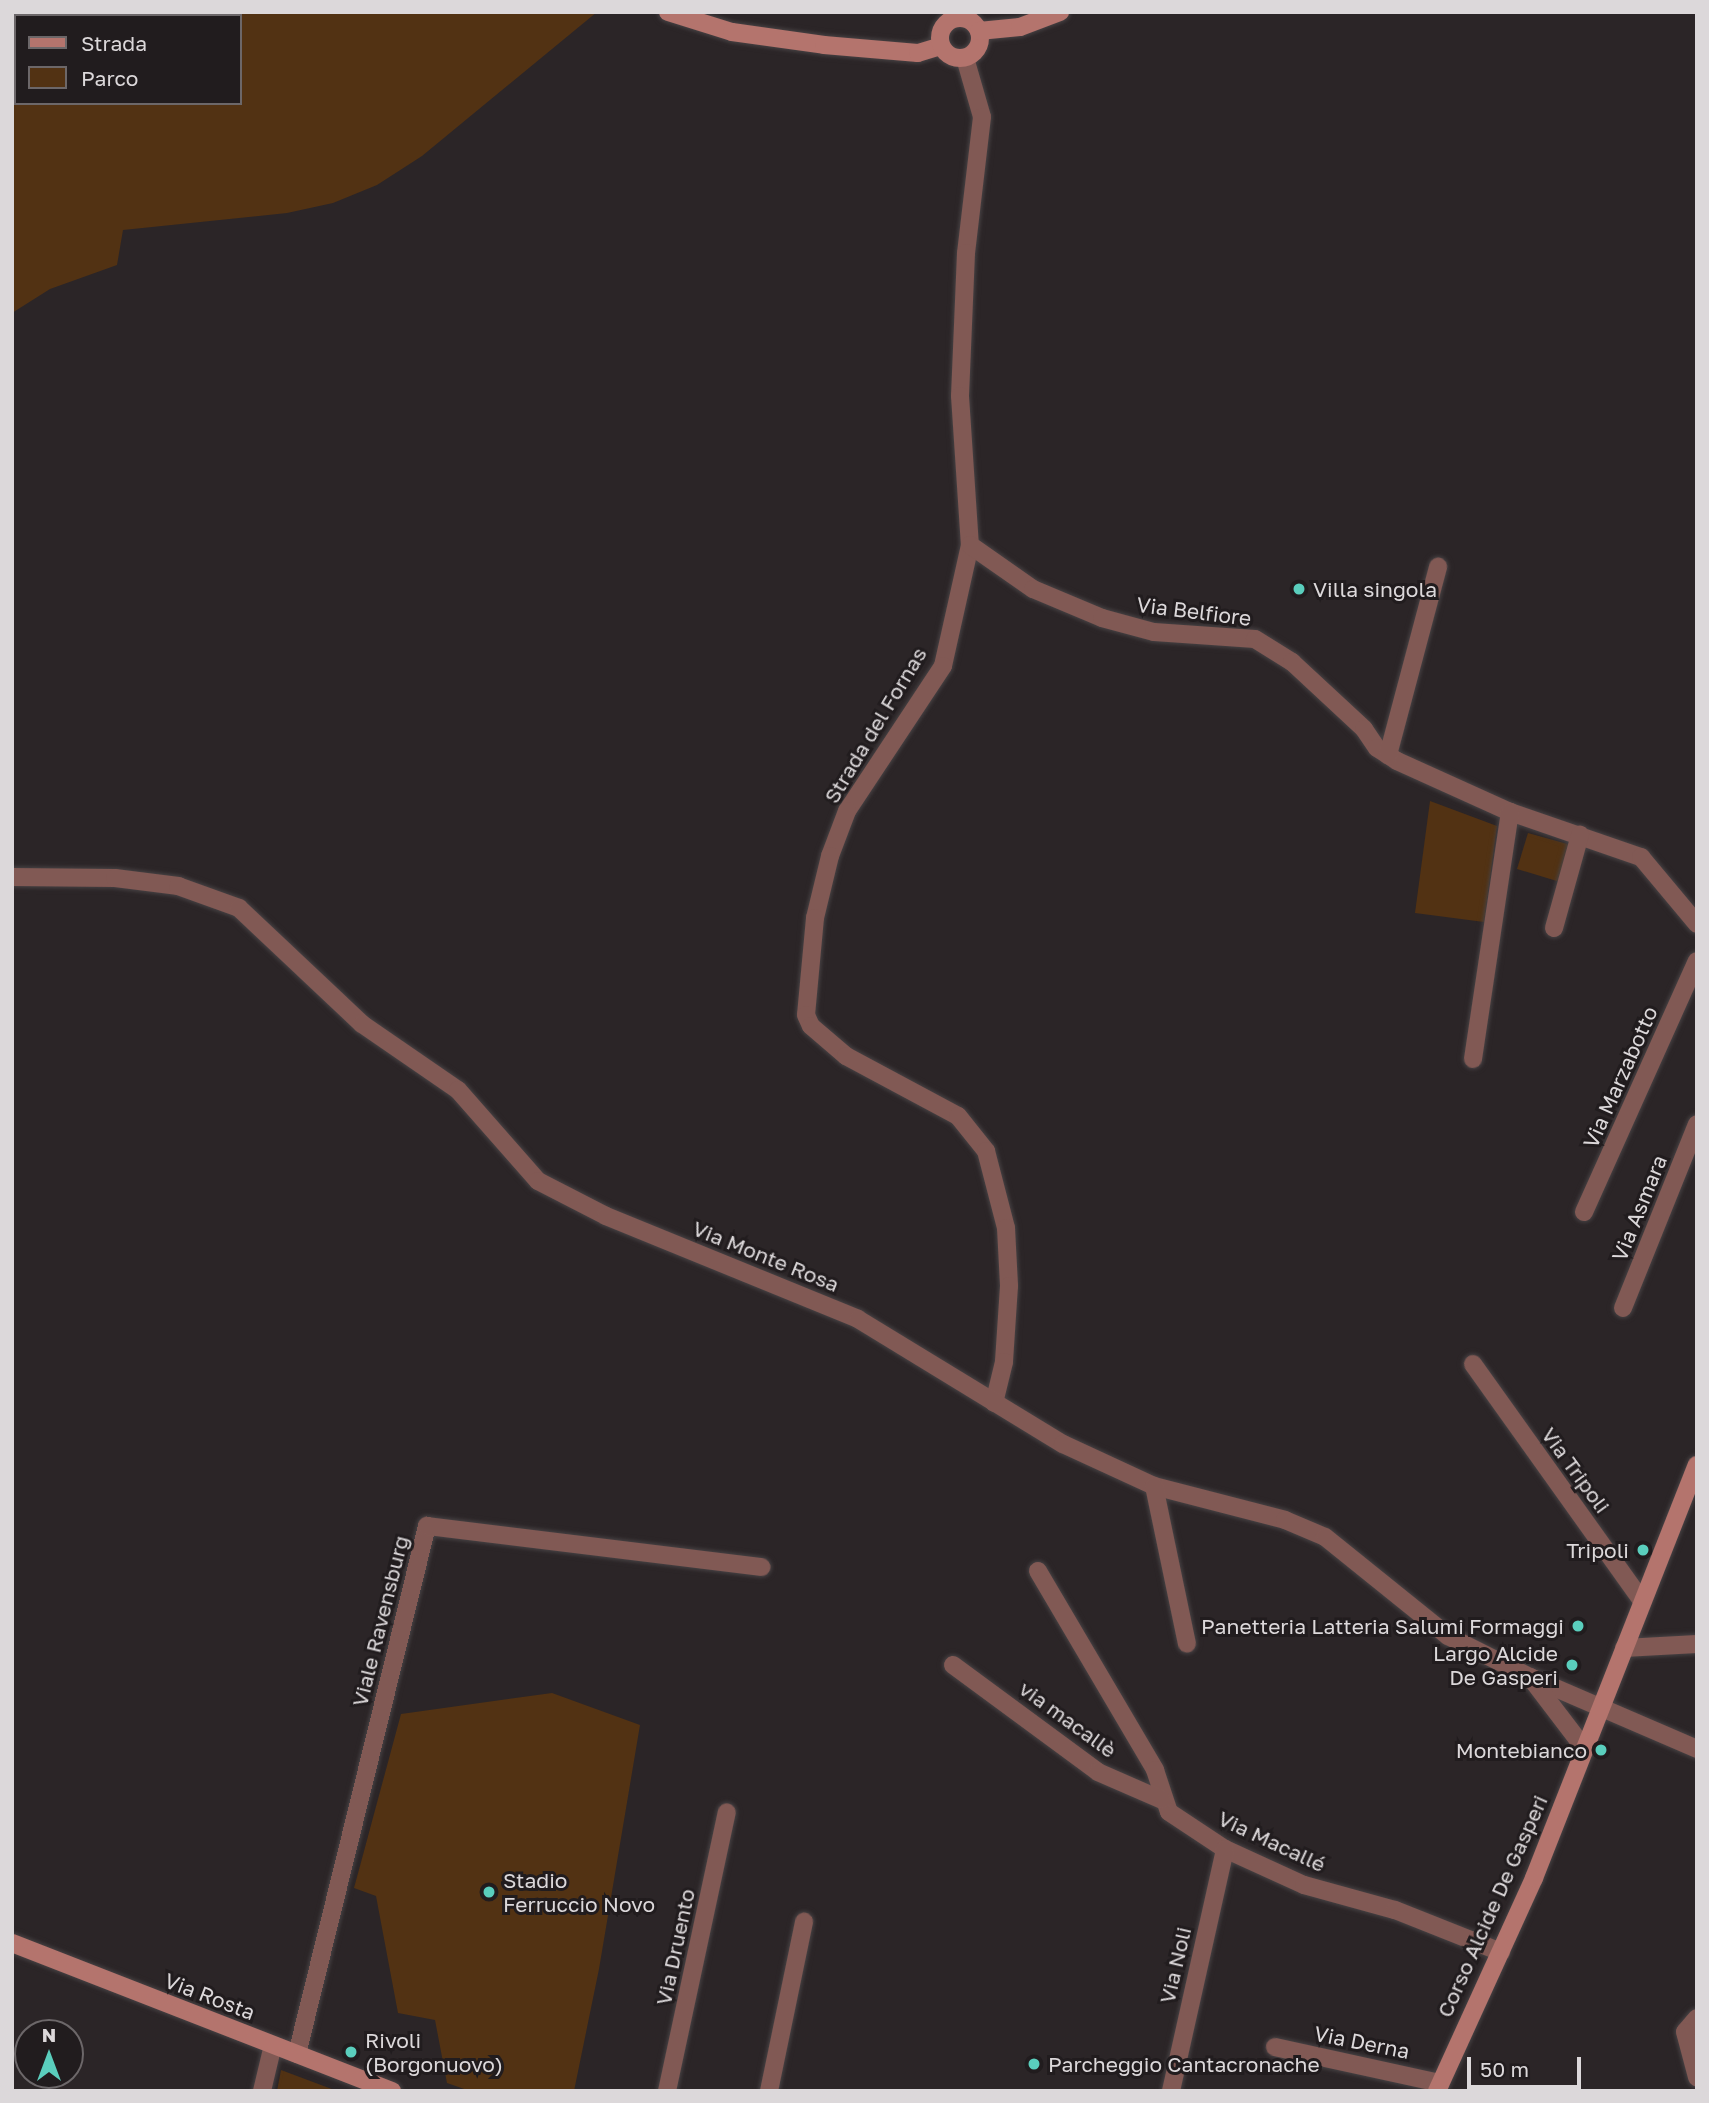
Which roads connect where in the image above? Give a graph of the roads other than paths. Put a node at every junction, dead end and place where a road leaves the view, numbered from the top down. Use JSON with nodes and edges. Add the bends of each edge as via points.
{"nodes":[{"id":1,"x":668,"y":12,"type":"edge"},
{"id":2,"x":1060,"y":12,"type":"edge"},
{"id":3,"x":979,"y":30,"type":"junction"},
{"id":4,"x":941,"y":46,"type":"junction"},
{"id":5,"x":965,"y":58,"type":"junction"},
{"id":6,"x":970,"y":545,"type":"junction"},
{"id":7,"x":1438,"y":567,"type":"dead end"},
{"id":8,"x":1388,"y":755,"type":"junction"},
{"id":9,"x":1510,"y":812,"type":"junction"},
{"id":10,"x":1580,"y":835,"type":"junction"},
{"id":11,"x":12,"y":877,"type":"edge"},
{"id":12,"x":1697,"y":924,"type":"edge"},
{"id":13,"x":1554,"y":928,"type":"dead end"},
{"id":14,"x":1697,"y":961,"type":"edge"},
{"id":15,"x":1473,"y":1059,"type":"dead end"},
{"id":16,"x":1697,"y":1124,"type":"edge"},
{"id":17,"x":1584,"y":1212,"type":"dead end"},
{"id":18,"x":1623,"y":1308,"type":"dead end"},
{"id":19,"x":1473,"y":1364,"type":"dead end"},
{"id":20,"x":994,"y":1403,"type":"junction"},
{"id":21,"x":1697,"y":1465,"type":"edge"},
{"id":22,"x":1154,"y":1486,"type":"junction"},
{"id":23,"x":762,"y":1567,"type":"dead end"},
{"id":24,"x":1038,"y":1571,"type":"dead end"},
{"id":25,"x":1642,"y":1601,"type":"junction"},
{"id":26,"x":1187,"y":1644,"type":"dead end"},
{"id":27,"x":1697,"y":1644,"type":"edge"},
{"id":28,"x":1624,"y":1648,"type":"junction"},
{"id":29,"x":953,"y":1665,"type":"dead end"},
{"id":30,"x":1530,"y":1677,"type":"junction"},
{"id":31,"x":1601,"y":1705,"type":"junction"},
{"id":32,"x":1584,"y":1748,"type":"junction"},
{"id":33,"x":1697,"y":1749,"type":"edge"},
{"id":34,"x":1162,"y":1800,"type":"junction"},
{"id":35,"x":727,"y":1812,"type":"dead end"},
{"id":36,"x":1225,"y":1849,"type":"junction"},
{"id":37,"x":804,"y":1922,"type":"dead end"},
{"id":38,"x":12,"y":1943,"type":"edge"},
{"id":39,"x":1501,"y":1951,"type":"junction"},
{"id":40,"x":1697,"y":2018,"type":"edge"},
{"id":41,"x":273,"y":2045,"type":"junction"},
{"id":42,"x":1275,"y":2047,"type":"dead end"},
{"id":43,"x":297,"y":2054,"type":"junction"},
{"id":44,"x":1697,"y":2077,"type":"edge"},
{"id":45,"x":1439,"y":2087,"type":"edge"},
{"id":46,"x":387,"y":2090,"type":"edge"},
{"id":47,"x":262,"y":2091,"type":"edge"},
{"id":48,"x":667,"y":2091,"type":"edge"},
{"id":49,"x":769,"y":2091,"type":"edge"},
{"id":50,"x":1171,"y":2091,"type":"edge"}],
"edges":[{"from":1,"to":4,"type":"street","via":[[732,32],[801,42],[918,53]]},
{"from":2,"to":3,"type":"street","via":[[1020,27]]},
{"from":3,"to":4,"type":"street","via":[[963,18],[949,21],[940,32]]},
{"from":3,"to":5,"type":"street","via":[[980,44]]},
{"from":4,"to":5,"type":"street","via":[[953,58]]},
{"from":5,"to":6,"type":"street","name":"Strada del Fornas","via":[[982,117],[966,253],[960,396]]},
{"from":6,"to":8,"type":"street","name":"Via Belfiore","via":[[1032,589],[1102,618],[1154,632],[1255,639],[1292,662]]},
{"from":6,"to":20,"type":"street","name":"Strada del Fornas","via":[[943,666],[847,811],[815,918],[806,997],[810,1026],[870,1071],[958,1116],[986,1151],[1006,1228],[1009,1275],[1004,1362]]},
{"from":7,"to":8,"type":"street"},
{"from":8,"to":9,"type":"street","name":"Via Belfiore"},
{"from":9,"to":10,"type":"street","name":"Via Belfiore"},
{"from":9,"to":15,"type":"street"},
{"from":10,"to":12,"type":"street","name":"Via Belfiore","via":[[1641,857]]},
{"from":10,"to":13,"type":"street"},
{"from":11,"to":20,"type":"street","name":"Via Monte Rosa","via":[[114,877],[178,886],[239,908],[362,1024],[458,1090],[538,1181],[606,1216],[858,1319]]},
{"from":14,"to":17,"type":"street","name":"Via Marzabotto"},
{"from":16,"to":18,"type":"street","name":"Via Asmara"},
{"from":19,"to":25,"type":"street","name":"Via Tripoli"},
{"from":20,"to":22,"type":"street","name":"Via Monte Rosa","via":[[1063,1444]]},
{"from":21,"to":25,"type":"street","name":"Corso Alcide De Gasperi"},
{"from":22,"to":26,"type":"street"},
{"from":22,"to":30,"type":"street","name":"Via Monte Rosa","via":[[1285,1520],[1325,1536],[1448,1636]]},
{"from":23,"to":43,"type":"street","name":"Viale Ravensburg","via":[[427,1526]]},
{"from":24,"to":34,"type":"street","via":[[1155,1770]]},
{"from":25,"to":28,"type":"street","name":"Corso Alcide De Gasperi"},
{"from":27,"to":28,"type":"street"},
{"from":28,"to":31,"type":"street","name":"Corso Alcide De Gasperi"},
{"from":29,"to":34,"type":"street","name":"via macallè","via":[[1098,1772]]},
{"from":30,"to":31,"type":"street"},
{"from":30,"to":32,"type":"street"},
{"from":31,"to":32,"type":"street","name":"Corso Alcide De Gasperi"},
{"from":31,"to":33,"type":"street"},
{"from":32,"to":39,"type":"street","name":"Corso Alcide De Gasperi"},
{"from":34,"to":36,"type":"street","name":"Via Macallé","via":[[1169,1812]]},
{"from":35,"to":48,"type":"street","name":"Via Druento"},
{"from":36,"to":39,"type":"street","name":"Via Macallé","via":[[1304,1885],[1395,1910]]},
{"from":36,"to":50,"type":"street","name":"Via Noli"},
{"from":37,"to":49,"type":"street"},
{"from":38,"to":41,"type":"street","name":"Via Rosta"},
{"from":39,"to":45,"type":"street","name":"Corso Alcide De Gasperi"},
{"from":40,"to":44,"type":"street","via":[[1685,2032]]},
{"from":41,"to":43,"type":"street","name":"Via Rosta"},
{"from":41,"to":47,"type":"street"},
{"from":42,"to":45,"type":"street","name":"Via Derna"},
{"from":43,"to":46,"type":"street","name":"Via Rosta"}]}
